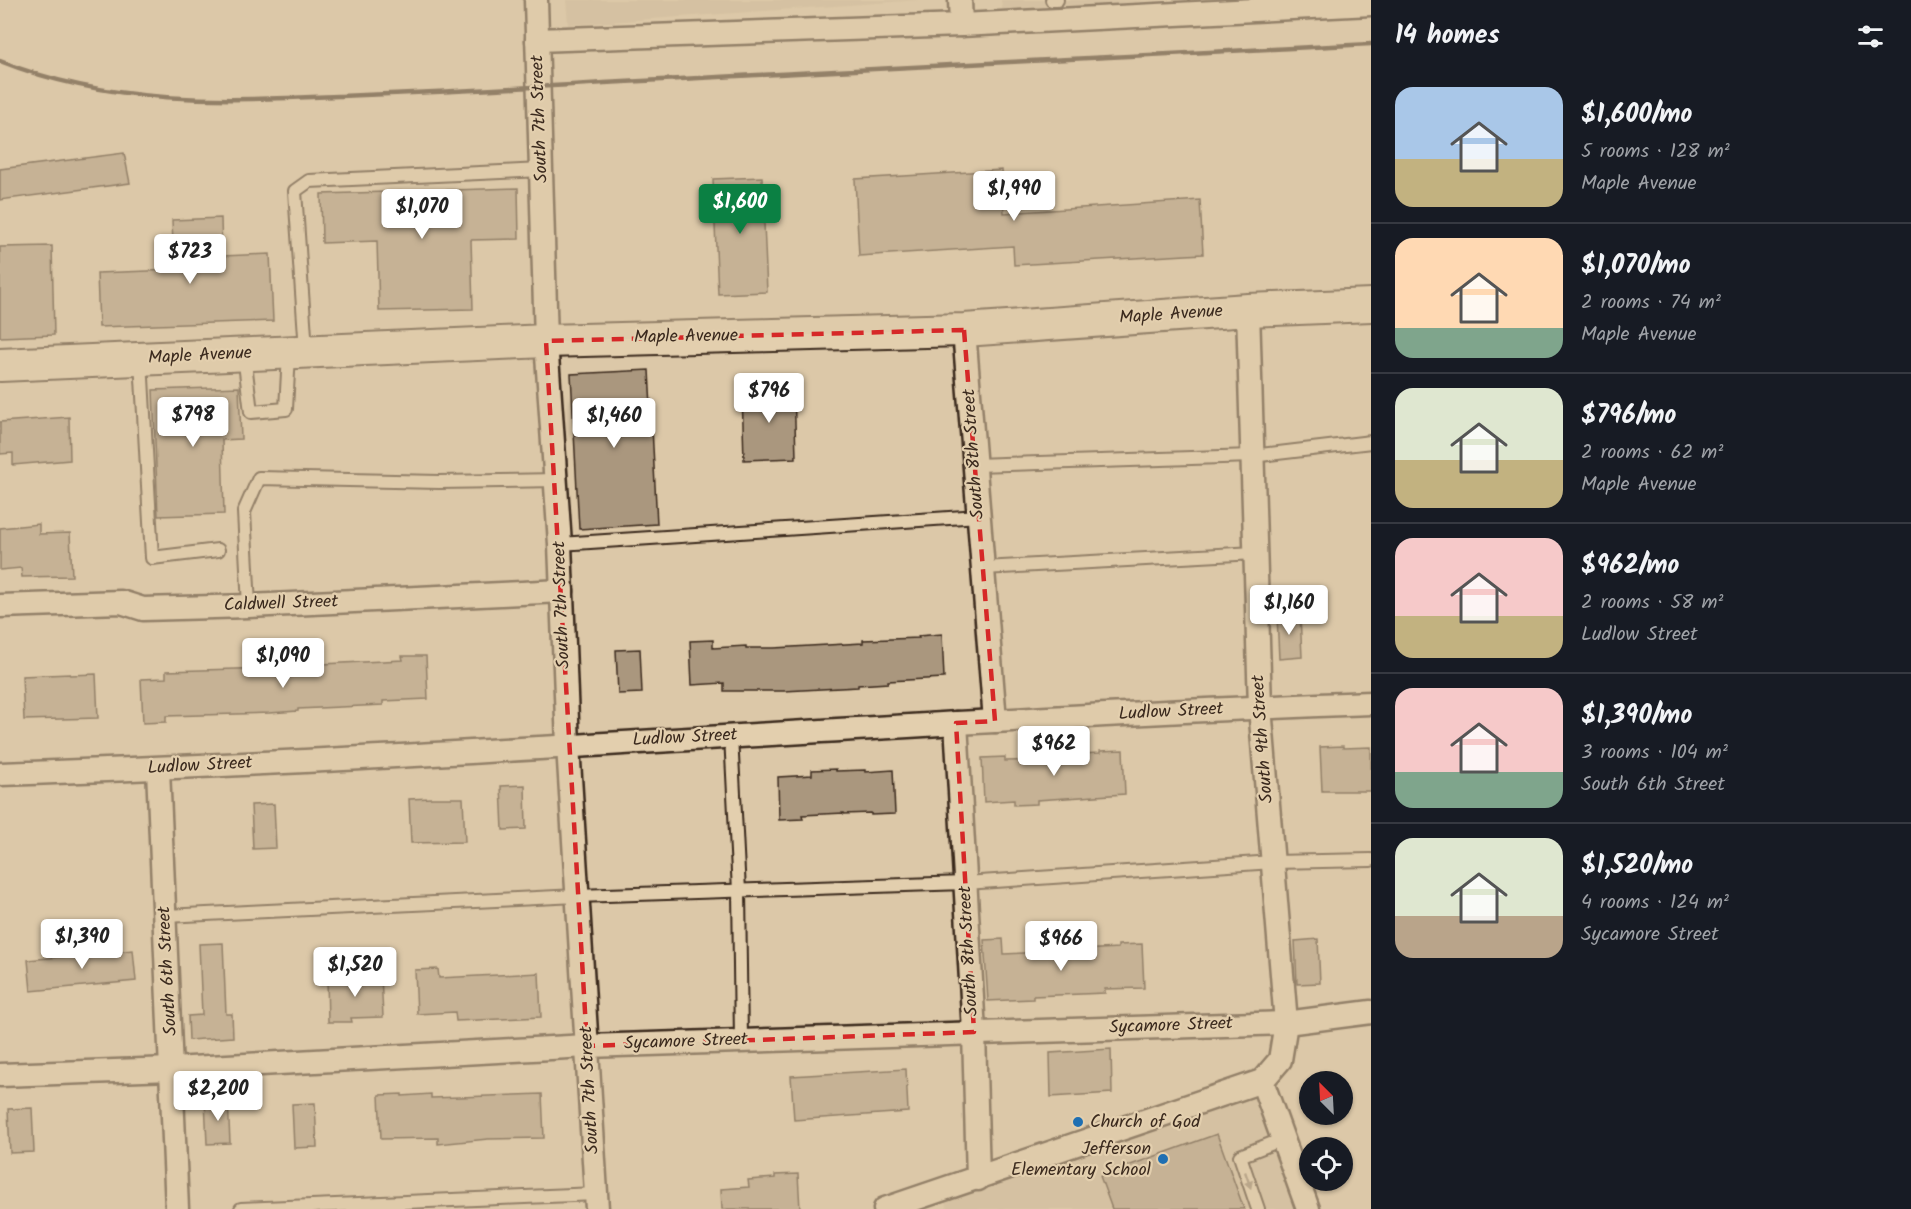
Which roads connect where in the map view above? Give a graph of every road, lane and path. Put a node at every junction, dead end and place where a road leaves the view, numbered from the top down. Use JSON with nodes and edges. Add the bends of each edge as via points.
{"nodes":[{"id":1,"x":536,"y":0,"type":"edge"},
{"id":2,"x":960,"y":0,"type":"edge"},
{"id":3,"x":1052,"y":0,"type":"edge"},
{"id":4,"x":1057,"y":0,"type":"edge"},
{"id":5,"x":1288,"y":4,"type":"edge"},
{"id":6,"x":1371,"y":4,"type":"edge"},
{"id":7,"x":1233,"y":5,"type":"edge"},
{"id":8,"x":961,"y":25,"type":"junction"},
{"id":9,"x":537,"y":40,"type":"junction"},
{"id":10,"x":541,"y":170,"type":"junction"},
{"id":11,"x":1371,"y":305,"type":"edge"},
{"id":12,"x":1248,"y":310,"type":"junction"},
{"id":13,"x":964,"y":330,"type":"junction"},
{"id":14,"x":546,"y":341,"type":"junction"},
{"id":15,"x":297,"y":352,"type":"junction"},
{"id":16,"x":244,"y":354,"type":"junction"},
{"id":17,"x":141,"y":359,"type":"junction"},
{"id":18,"x":0,"y":365,"type":"edge"},
{"id":19,"x":1371,"y":442,"type":"edge"},
{"id":20,"x":1252,"y":456,"type":"junction"},
{"id":21,"x":975,"y":465,"type":"junction"},
{"id":22,"x":556,"y":480,"type":"junction"},
{"id":23,"x":979,"y":516,"type":"junction"},
{"id":24,"x":560,"y":544,"type":"junction"},
{"id":25,"x":218,"y":550,"type":"dead end"},
{"id":26,"x":1255,"y":553,"type":"junction"},
{"id":27,"x":983,"y":568,"type":"junction"},
{"id":28,"x":562,"y":591,"type":"junction"},
{"id":29,"x":0,"y":606,"type":"edge"},
{"id":30,"x":249,"y":606,"type":"junction"},
{"id":31,"x":1371,"y":703,"type":"edge"},
{"id":32,"x":1260,"y":707,"type":"junction"},
{"id":33,"x":995,"y":721,"type":"junction"},
{"id":34,"x":956,"y":723,"type":"junction"},
{"id":35,"x":730,"y":736,"type":"junction"},
{"id":36,"x":567,"y":745,"type":"junction"},
{"id":37,"x":158,"y":769,"type":"junction"},
{"id":38,"x":0,"y":774,"type":"edge"},
{"id":39,"x":1371,"y":860,"type":"edge"},
{"id":40,"x":1272,"y":862,"type":"junction"},
{"id":41,"x":965,"y":883,"type":"junction"},
{"id":42,"x":739,"y":891,"type":"junction"},
{"id":43,"x":578,"y":896,"type":"junction"},
{"id":44,"x":165,"y":916,"type":"junction"},
{"id":45,"x":1371,"y":1012,"type":"edge"},
{"id":46,"x":1286,"y":1023,"type":"junction"},
{"id":47,"x":974,"y":1032,"type":"junction"},
{"id":48,"x":741,"y":1040,"type":"junction"},
{"id":49,"x":587,"y":1046,"type":"junction"},
{"id":50,"x":172,"y":1069,"type":"junction"},
{"id":51,"x":0,"y":1075,"type":"edge"},
{"id":52,"x":1262,"y":1082,"type":"junction"},
{"id":53,"x":1283,"y":1139,"type":"junction"},
{"id":54,"x":978,"y":1179,"type":"junction"},
{"id":55,"x":944,"y":1200,"type":"edge"},
{"id":56,"x":597,"y":1202,"type":"edge"},
{"id":57,"x":177,"y":1209,"type":"edge"},
{"id":58,"x":241,"y":1209,"type":"edge"},
{"id":59,"x":885,"y":1209,"type":"edge"},
{"id":60,"x":1258,"y":1209,"type":"edge"},
{"id":61,"x":1308,"y":1209,"type":"edge"}],
"edges":[{"from":1,"to":9,"type":"street","name":"South 7th Street"},
{"from":2,"to":8,"type":"street"},
{"from":3,"to":4,"type":"lane"},
{"from":5,"to":6,"type":"street"},
{"from":5,"to":7,"type":"street"},
{"from":7,"to":8,"type":"street"},
{"from":8,"to":9,"type":"street"},
{"from":9,"to":10,"type":"street","name":"South 7th Street"},
{"from":10,"to":14,"type":"street","name":"South 7th Street"},
{"from":10,"to":15,"type":"lane","via":[[309,181],[295,191]]},
{"from":11,"to":12,"type":"street","name":"Maple Avenue"},
{"from":12,"to":13,"type":"street","name":"Maple Avenue"},
{"from":12,"to":20,"type":"street","name":"South 9th Street"},
{"from":13,"to":14,"type":"street","name":"Maple Avenue"},
{"from":13,"to":21,"type":"street","name":"South 8th Street"},
{"from":14,"to":15,"type":"street","name":"Maple Avenue"},
{"from":14,"to":22,"type":"street","name":"South 7th Street"},
{"from":15,"to":16,"type":"street","name":"Maple Avenue"},
{"from":15,"to":16,"type":"lane","via":[[286,409],[250,412]]},
{"from":16,"to":17,"type":"street","name":"Maple Avenue"},
{"from":17,"to":18,"type":"street","name":"Maple Avenue"},
{"from":17,"to":25,"type":"lane","via":[[152,558]]},
{"from":19,"to":20,"type":"lane"},
{"from":20,"to":21,"type":"lane"},
{"from":20,"to":26,"type":"street","name":"South 9th Street"},
{"from":21,"to":23,"type":"street","name":"South 8th Street"},
{"from":22,"to":24,"type":"street","name":"South 7th Street"},
{"from":22,"to":30,"type":"lane","via":[[259,478],[244,512]]},
{"from":23,"to":24,"type":"lane"},
{"from":23,"to":27,"type":"street","name":"South 8th Street"},
{"from":24,"to":28,"type":"street","name":"South 7th Street"},
{"from":26,"to":27,"type":"lane"},
{"from":26,"to":32,"type":"street","name":"South 9th Street"},
{"from":27,"to":33,"type":"street","name":"South 8th Street"},
{"from":28,"to":30,"type":"street","name":"Caldwell Street"},
{"from":28,"to":36,"type":"street","name":"South 7th Street"},
{"from":29,"to":30,"type":"street","name":"Caldwell Street","via":[[121,602],[142,609]]},
{"from":31,"to":32,"type":"street","name":"Ludlow Street"},
{"from":32,"to":33,"type":"street","name":"Ludlow Street"},
{"from":32,"to":40,"type":"street","name":"South 9th Street"},
{"from":33,"to":34,"type":"street","name":"Ludlow Street"},
{"from":34,"to":35,"type":"street","name":"Ludlow Street"},
{"from":34,"to":41,"type":"street","name":"South 8th Street"},
{"from":35,"to":36,"type":"street","name":"Ludlow Street"},
{"from":35,"to":42,"type":"lane"},
{"from":36,"to":37,"type":"street","name":"Ludlow Street"},
{"from":36,"to":43,"type":"street","name":"South 7th Street"},
{"from":37,"to":38,"type":"street","name":"Ludlow Street"},
{"from":37,"to":44,"type":"street","name":"South 6th Street"},
{"from":39,"to":40,"type":"lane"},
{"from":40,"to":41,"type":"lane"},
{"from":40,"to":46,"type":"street","name":"South 9th Street"},
{"from":41,"to":42,"type":"lane"},
{"from":41,"to":47,"type":"street","name":"South 8th Street"},
{"from":42,"to":43,"type":"lane"},
{"from":42,"to":48,"type":"lane"},
{"from":43,"to":44,"type":"lane"},
{"from":43,"to":49,"type":"street","name":"South 7th Street"},
{"from":44,"to":50,"type":"street","name":"South 6th Street"},
{"from":45,"to":46,"type":"street","name":"Sycamore Street"},
{"from":46,"to":47,"type":"street","name":"Sycamore Street"},
{"from":46,"to":52,"type":"street","name":"South 9th Street","via":[[1280,1060]]},
{"from":47,"to":48,"type":"street","name":"Sycamore Street"},
{"from":47,"to":54,"type":"street","name":"South 8th Street"},
{"from":48,"to":49,"type":"street","name":"Sycamore Street"},
{"from":49,"to":50,"type":"street","name":"Sycamore Street"},
{"from":49,"to":56,"type":"street","name":"South 7th Street"},
{"from":50,"to":51,"type":"street","name":"Sycamore Street"},
{"from":50,"to":57,"type":"street","name":"South 6th Street"},
{"from":52,"to":53,"type":"street"},
{"from":52,"to":54,"type":"street"},
{"from":53,"to":60,"type":"lane","one_way":true,"via":[[1240,1156]]},
{"from":53,"to":61,"type":"street"},
{"from":54,"to":55,"type":"street"},
{"from":55,"to":59,"type":"street"},
{"from":56,"to":58,"type":"lane"}]}
